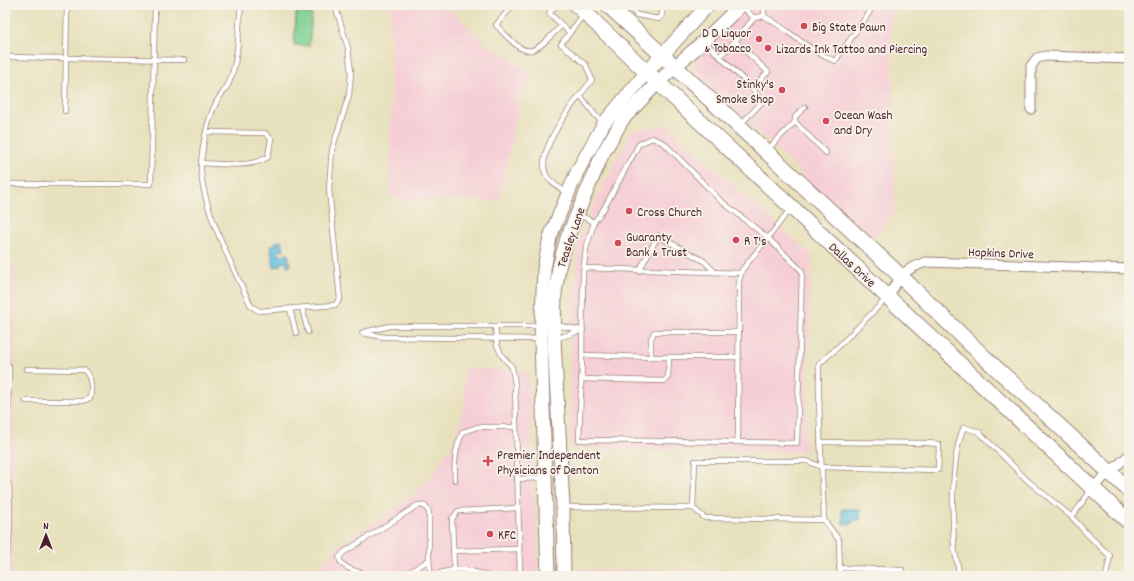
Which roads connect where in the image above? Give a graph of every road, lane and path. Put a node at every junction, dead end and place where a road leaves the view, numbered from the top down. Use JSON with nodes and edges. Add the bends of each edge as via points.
{"nodes":[{"id":1,"x":67,"y":5,"type":"edge"},
{"id":2,"x":155,"y":5,"type":"edge"},
{"id":3,"x":241,"y":5,"type":"edge"},
{"id":4,"x":335,"y":5,"type":"edge"},
{"id":5,"x":513,"y":5,"type":"edge"},
{"id":6,"x":557,"y":5,"type":"edge"},
{"id":7,"x":628,"y":5,"type":"edge"},
{"id":8,"x":663,"y":5,"type":"edge"},
{"id":9,"x":708,"y":5,"type":"edge"},
{"id":10,"x":741,"y":5,"type":"edge"},
{"id":11,"x":872,"y":5,"type":"edge"},
{"id":12,"x":765,"y":6,"type":"edge"},
{"id":13,"x":613,"y":7,"type":"edge"},
{"id":14,"x":581,"y":9,"type":"edge"},
{"id":15,"x":764,"y":16,"type":"junction"},
{"id":16,"x":754,"y":18,"type":"junction"},
{"id":17,"x":562,"y":25,"type":"junction"},
{"id":18,"x":570,"y":33,"type":"junction"},
{"id":19,"x":704,"y":41,"type":"junction"},
{"id":20,"x":735,"y":41,"type":"junction"},
{"id":21,"x":661,"y":56,"type":"junction"},
{"id":22,"x":720,"y":56,"type":"junction"},
{"id":23,"x":5,"y":57,"type":"edge"},
{"id":24,"x":66,"y":58,"type":"junction"},
{"id":25,"x":154,"y":58,"type":"junction"},
{"id":26,"x":1129,"y":59,"type":"edge"},
{"id":27,"x":184,"y":60,"type":"dead end"},
{"id":28,"x":675,"y":68,"type":"junction"},
{"id":29,"x":653,"y":77,"type":"junction"},
{"id":30,"x":752,"y":88,"type":"junction"},
{"id":31,"x":580,"y":95,"type":"junction"},
{"id":32,"x":805,"y":107,"type":"dead end"},
{"id":33,"x":1031,"y":109,"type":"dead end"},
{"id":34,"x":65,"y":111,"type":"dead end"},
{"id":35,"x":605,"y":122,"type":"junction"},
{"id":36,"x":795,"y":122,"type":"junction"},
{"id":37,"x":739,"y":126,"type":"junction"},
{"id":38,"x":207,"y":132,"type":"junction"},
{"id":39,"x":766,"y":151,"type":"junction"},
{"id":40,"x":826,"y":153,"type":"dead end"},
{"id":41,"x":201,"y":164,"type":"junction"},
{"id":42,"x":5,"y":184,"type":"edge"},
{"id":43,"x":568,"y":194,"type":"junction"},
{"id":44,"x":791,"y":207,"type":"junction"},
{"id":45,"x":577,"y":214,"type":"junction"},
{"id":46,"x":594,"y":222,"type":"junction"},
{"id":47,"x":855,"y":235,"type":"junction"},
{"id":48,"x":768,"y":238,"type":"junction"},
{"id":49,"x":584,"y":268,"type":"junction"},
{"id":50,"x":1129,"y":269,"type":"edge"},
{"id":51,"x":639,"y":271,"type":"junction"},
{"id":52,"x":715,"y":272,"type":"junction"},
{"id":53,"x":742,"y":272,"type":"junction"},
{"id":54,"x":901,"y":276,"type":"junction"},
{"id":55,"x":888,"y":297,"type":"junction"},
{"id":56,"x":302,"y":308,"type":"junction"},
{"id":57,"x":290,"y":309,"type":"junction"},
{"id":58,"x":555,"y":325,"type":"junction"},
{"id":59,"x":495,"y":326,"type":"junction"},
{"id":60,"x":541,"y":326,"type":"junction"},
{"id":61,"x":583,"y":330,"type":"junction"},
{"id":62,"x":308,"y":332,"type":"dead end"},
{"id":63,"x":739,"y":332,"type":"junction"},
{"id":64,"x":296,"y":333,"type":"dead end"},
{"id":65,"x":496,"y":339,"type":"junction"},
{"id":66,"x":541,"y":339,"type":"junction"},
{"id":67,"x":554,"y":339,"type":"junction"},
{"id":68,"x":582,"y":355,"type":"junction"},
{"id":69,"x":651,"y":357,"type":"junction"},
{"id":70,"x":669,"y":357,"type":"junction"},
{"id":71,"x":738,"y":357,"type":"junction"},
{"id":72,"x":5,"y":361,"type":"edge"},
{"id":73,"x":26,"y":369,"type":"dead end"},
{"id":74,"x":582,"y":379,"type":"junction"},
{"id":75,"x":26,"y":401,"type":"dead end"},
{"id":76,"x":5,"y":416,"type":"edge"},
{"id":77,"x":516,"y":427,"type":"junction"},
{"id":78,"x":738,"y":442,"type":"junction"},
{"id":79,"x":820,"y":442,"type":"junction"},
{"id":80,"x":1129,"y":455,"type":"edge"},
{"id":81,"x":822,"y":467,"type":"junction"},
{"id":82,"x":1110,"y":472,"type":"junction"},
{"id":83,"x":545,"y":478,"type":"junction"},
{"id":84,"x":517,"y":479,"type":"junction"},
{"id":85,"x":5,"y":480,"type":"edge"},
{"id":86,"x":455,"y":480,"type":"dead end"},
{"id":87,"x":1093,"y":487,"type":"junction"},
{"id":88,"x":1129,"y":490,"type":"edge"},
{"id":89,"x":563,"y":507,"type":"junction"},
{"id":90,"x":518,"y":508,"type":"junction"},
{"id":91,"x":693,"y":508,"type":"junction"},
{"id":92,"x":1072,"y":518,"type":"junction"},
{"id":93,"x":824,"y":520,"type":"junction"},
{"id":94,"x":1129,"y":522,"type":"edge"},
{"id":95,"x":519,"y":549,"type":"junction"},
{"id":96,"x":453,"y":552,"type":"junction"},
{"id":97,"x":5,"y":560,"type":"edge"},
{"id":98,"x":429,"y":560,"type":"junction"},
{"id":99,"x":839,"y":568,"type":"junction"},
{"id":100,"x":454,"y":569,"type":"junction"},
{"id":101,"x":480,"y":575,"type":"edge"},
{"id":102,"x":378,"y":576,"type":"edge"},
{"id":103,"x":404,"y":576,"type":"edge"},
{"id":104,"x":431,"y":576,"type":"edge"},
{"id":105,"x":489,"y":576,"type":"edge"},
{"id":106,"x":520,"y":576,"type":"edge"},
{"id":107,"x":548,"y":576,"type":"edge"},
{"id":108,"x":564,"y":576,"type":"edge"},
{"id":109,"x":840,"y":576,"type":"edge"},
{"id":110,"x":902,"y":576,"type":"edge"},
{"id":111,"x":960,"y":576,"type":"edge"},
{"id":112,"x":1106,"y":576,"type":"edge"}],
"edges":[{"from":1,"to":24,"type":"lane"},
{"from":2,"to":25,"type":"lane"},
{"from":3,"to":38,"type":"lane","via":[[235,63],[230,82],[216,102]]},
{"from":4,"to":56,"type":"lane","via":[[348,48],[351,72],[349,95],[332,150],[329,189],[340,299],[335,305]]},
{"from":5,"to":17,"type":"lane","via":[[496,25],[517,47],[527,51],[536,49]]},
{"from":6,"to":17,"type":"lane","via":[[549,14]]},
{"from":7,"to":8,"type":"lane","via":[[637,15],[659,19]]},
{"from":9,"to":21,"type":"main road","name":"Teasley Lane"},
{"from":10,"to":16,"type":"lane"},
{"from":10,"to":19,"type":"main road","name":"Teasley Lane"},
{"from":11,"to":15,"type":"lane","via":[[869,14],[835,61],[818,55],[793,34]]},
{"from":12,"to":15,"type":"lane"},
{"from":13,"to":21,"type":"main road","name":"Dallas Drive"},
{"from":14,"to":18,"type":"lane"},
{"from":14,"to":29,"type":"main road","name":"Dallas Drive"},
{"from":15,"to":16,"type":"lane"},
{"from":16,"to":20,"type":"lane"},
{"from":17,"to":18,"type":"lane"},
{"from":18,"to":31,"type":"lane","via":[[561,44],[586,65],[592,80]]},
{"from":19,"to":22,"type":"lane"},
{"from":19,"to":28,"type":"main road","name":"Teasley Lane"},
{"from":20,"to":22,"type":"lane"},
{"from":20,"to":30,"type":"lane","via":[[767,70]]},
{"from":21,"to":28,"type":"main road","name":"Dallas Drive"},
{"from":21,"to":29,"type":"main road","name":"Teasley Lane"},
{"from":22,"to":30,"type":"lane"},
{"from":23,"to":24,"type":"lane"},
{"from":24,"to":25,"type":"lane"},
{"from":24,"to":34,"type":"lane"},
{"from":25,"to":27,"type":"lane"},
{"from":25,"to":42,"type":"lane","via":[[150,184]]},
{"from":26,"to":33,"type":"street","via":[[1046,56],[1037,58],[1031,66]]},
{"from":28,"to":29,"type":"main road","name":"Teasley Lane"},
{"from":28,"to":37,"type":"main road","name":"Dallas Drive"},
{"from":29,"to":35,"type":"main road","name":"Teasley Lane"},
{"from":29,"to":44,"type":"main road","name":"Dallas Drive"},
{"from":29,"to":45,"type":"main road","name":"Teasley Lane","via":[[623,119],[602,155]]},
{"from":30,"to":37,"type":"lane","via":[[762,102]]},
{"from":31,"to":35,"type":"lane","via":[[595,115]]},
{"from":31,"to":43,"type":"lane","via":[[553,135],[544,166],[550,180]]},
{"from":32,"to":36,"type":"lane","via":[[795,116]]},
{"from":35,"to":43,"type":"main road","name":"Teasley Lane","via":[[577,172]]},
{"from":36,"to":39,"type":"lane"},
{"from":36,"to":40,"type":"lane"},
{"from":37,"to":39,"type":"main road","name":"Dallas Drive"},
{"from":38,"to":41,"type":"lane"},
{"from":38,"to":41,"type":"lane","via":[[265,133],[271,139],[268,157],[262,161],[246,163]]},
{"from":39,"to":47,"type":"main road","name":"Dallas Drive"},
{"from":41,"to":57,"type":"lane","via":[[204,195],[251,306],[259,311]]},
{"from":43,"to":60,"type":"main road","name":"Teasley Lane","via":[[550,237],[544,269]]},
{"from":44,"to":47,"type":"main road","via":[[799,200],[804,202],[842,234]]},
{"from":44,"to":48,"type":"lane"},
{"from":44,"to":55,"type":"main road","name":"Dallas Drive"},
{"from":45,"to":46,"type":"lane"},
{"from":45,"to":58,"type":"main road","name":"Teasley Lane","via":[[559,267],[555,293]]},
{"from":46,"to":48,"type":"lane","via":[[604,210],[639,144],[652,138],[664,143],[720,200]]},
{"from":46,"to":49,"type":"lane"},
{"from":47,"to":54,"type":"main road","name":"Dallas Drive"},
{"from":48,"to":53,"type":"lane"},
{"from":48,"to":78,"type":"lane","via":[[802,271],[797,443]]},
{"from":49,"to":51,"type":"lane"},
{"from":49,"to":61,"type":"lane"},
{"from":50,"to":54,"type":"street","name":"Hopkins Drive","via":[[926,262],[908,268]]},
{"from":51,"to":52,"type":"lane"},
{"from":51,"to":52,"type":"lane","via":[[658,236],[704,261]]},
{"from":52,"to":53,"type":"lane"},
{"from":53,"to":63,"type":"lane","via":[[739,281]]},
{"from":54,"to":55,"type":"street","name":"Hopkins Drive"},
{"from":54,"to":82,"type":"main road","name":"Dallas Drive","via":[[984,357]]},
{"from":55,"to":79,"type":"lane","via":[[819,364]]},
{"from":55,"to":87,"type":"main road","name":"Dallas Drive"},
{"from":56,"to":57,"type":"lane"},
{"from":56,"to":62,"type":"lane"},
{"from":57,"to":64,"type":"lane"},
{"from":58,"to":60,"type":"lane"},
{"from":58,"to":61,"type":"lane"},
{"from":58,"to":67,"type":"main road","name":"Teasley Lane"},
{"from":59,"to":60,"type":"lane"},
{"from":59,"to":65,"type":"lane"},
{"from":59,"to":65,"type":"lane","via":[[390,326],[362,333],[384,337]]},
{"from":60,"to":66,"type":"main road","name":"Teasley Lane"},
{"from":61,"to":67,"type":"lane"},
{"from":61,"to":68,"type":"lane"},
{"from":63,"to":69,"type":"lane","via":[[654,332],[651,339]]},
{"from":63,"to":71,"type":"lane"},
{"from":65,"to":66,"type":"lane"},
{"from":65,"to":77,"type":"lane","via":[[502,356],[512,367]]},
{"from":66,"to":67,"type":"lane"},
{"from":66,"to":83,"type":"main road","name":"Teasley Lane"},
{"from":67,"to":89,"type":"main road","name":"Teasley Lane"},
{"from":68,"to":69,"type":"lane"},
{"from":68,"to":74,"type":"lane"},
{"from":69,"to":70,"type":"lane"},
{"from":70,"to":71,"type":"lane"},
{"from":70,"to":74,"type":"lane","via":[[668,377],[664,381]]},
{"from":71,"to":78,"type":"lane"},
{"from":72,"to":76,"type":"lane","via":[[9,368],[8,412]]},
{"from":73,"to":75,"type":"lane","via":[[84,370],[90,375],[92,388],[90,398],[83,401]]},
{"from":74,"to":78,"type":"lane","via":[[579,440]]},
{"from":77,"to":84,"type":"lane"},
{"from":77,"to":86,"type":"lane","via":[[477,427],[463,432],[457,443],[454,460]]},
{"from":79,"to":81,"type":"lane"},
{"from":79,"to":81,"type":"lane","via":[[939,444],[938,470]]},
{"from":80,"to":82,"type":"street"},
{"from":81,"to":91,"type":"lane","via":[[807,461],[695,461]]},
{"from":81,"to":93,"type":"lane"},
{"from":82,"to":87,"type":"street"},
{"from":82,"to":88,"type":"main road","name":"Dallas Drive"},
{"from":83,"to":84,"type":"lane"},
{"from":83,"to":107,"type":"main road","name":"Teasley Lane"},
{"from":84,"to":90,"type":"lane"},
{"from":85,"to":97,"type":"lane","via":[[9,484],[10,517]]},
{"from":87,"to":92,"type":"lane"},
{"from":87,"to":94,"type":"main road","name":"Dallas Drive"},
{"from":89,"to":91,"type":"lane"},
{"from":89,"to":108,"type":"main road","name":"Teasley Lane"},
{"from":90,"to":95,"type":"lane"},
{"from":90,"to":96,"type":"lane","via":[[458,511],[452,519]]},
{"from":91,"to":93,"type":"lane","via":[[705,518]]},
{"from":92,"to":111,"type":"lane","via":[[1028,481],[979,432],[964,427],[959,439],[954,507],[954,547]]},
{"from":92,"to":112,"type":"lane","via":[[1110,556]]},
{"from":93,"to":99,"type":"lane","via":[[839,540]]},
{"from":95,"to":96,"type":"lane"},
{"from":95,"to":106,"type":"lane"},
{"from":96,"to":100,"type":"lane"},
{"from":98,"to":102,"type":"lane","via":[[428,512],[424,506],[418,506],[340,558],[340,563],[345,567]]},
{"from":98,"to":103,"type":"lane"},
{"from":98,"to":104,"type":"lane"},
{"from":99,"to":109,"type":"lane"},
{"from":99,"to":110,"type":"lane","via":[[902,570]]},
{"from":100,"to":101,"type":"lane","via":[[459,568]]},
{"from":100,"to":104,"type":"lane"},
{"from":101,"to":105,"type":"lane"}]}
